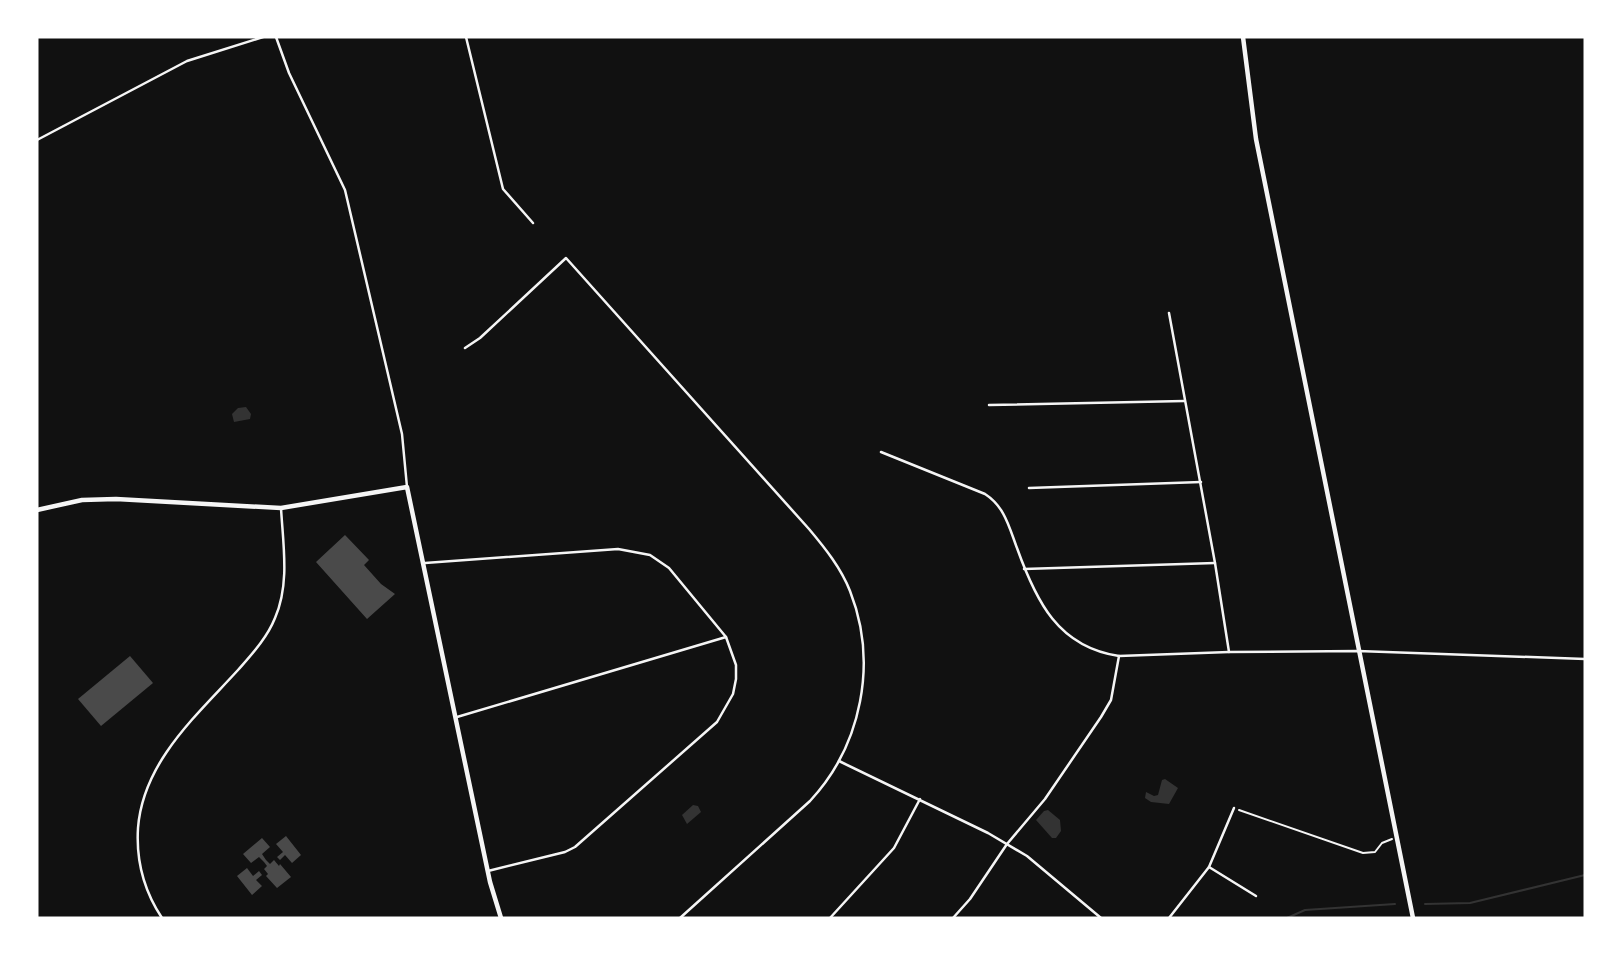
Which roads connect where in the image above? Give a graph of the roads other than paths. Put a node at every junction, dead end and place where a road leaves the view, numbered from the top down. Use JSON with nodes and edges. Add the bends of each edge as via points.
{"nodes":[{"id":1,"x":263,"y":37,"type":"edge"},
{"id":2,"x":276,"y":37,"type":"edge"},
{"id":3,"x":466,"y":37,"type":"edge"},
{"id":4,"x":1243,"y":37,"type":"edge"},
{"id":5,"x":37,"y":139,"type":"edge"},
{"id":6,"x":533,"y":223,"type":"dead end"},
{"id":7,"x":1169,"y":313,"type":"dead end"},
{"id":8,"x":465,"y":348,"type":"dead end"},
{"id":9,"x":1184,"y":401,"type":"junction"},
{"id":10,"x":989,"y":405,"type":"dead end"},
{"id":11,"x":881,"y":452,"type":"dead end"},
{"id":12,"x":1201,"y":482,"type":"junction"},
{"id":13,"x":407,"y":487,"type":"junction"},
{"id":14,"x":1030,"y":488,"type":"dead end"},
{"id":15,"x":281,"y":508,"type":"junction"},
{"id":16,"x":37,"y":510,"type":"edge"},
{"id":17,"x":425,"y":563,"type":"junction"},
{"id":18,"x":1215,"y":563,"type":"junction"},
{"id":19,"x":1024,"y":569,"type":"junction"},
{"id":20,"x":726,"y":637,"type":"junction"},
{"id":21,"x":1358,"y":651,"type":"junction"},
{"id":22,"x":1229,"y":652,"type":"junction"},
{"id":23,"x":1119,"y":656,"type":"junction"},
{"id":24,"x":1585,"y":659,"type":"edge"},
{"id":25,"x":456,"y":717,"type":"junction"},
{"id":26,"x":839,"y":761,"type":"junction"},
{"id":27,"x":919,"y":799,"type":"junction"},
{"id":28,"x":1234,"y":808,"type":"road end"},
{"id":29,"x":1007,"y":844,"type":"junction"},
{"id":30,"x":1209,"y":867,"type":"junction"},
{"id":31,"x":488,"y":871,"type":"junction"},
{"id":32,"x":1256,"y":897,"type":"dead end"},
{"id":33,"x":162,"y":918,"type":"edge"},
{"id":34,"x":500,"y":918,"type":"edge"},
{"id":35,"x":680,"y":918,"type":"edge"},
{"id":36,"x":830,"y":918,"type":"edge"},
{"id":37,"x":954,"y":918,"type":"edge"},
{"id":38,"x":1101,"y":918,"type":"edge"},
{"id":39,"x":1168,"y":918,"type":"edge"},
{"id":40,"x":1413,"y":918,"type":"edge"}],
"edges":[{"from":1,"to":5,"type":"street","via":[[187,61]]},
{"from":2,"to":13,"type":"street","via":[[345,190],[402,434]]},
{"from":3,"to":6,"type":"street","via":[[503,189]]},
{"from":4,"to":21,"type":"main road","via":[[1256,139]]},
{"from":7,"to":9,"type":"street"},
{"from":8,"to":26,"type":"street","via":[[566,258],[809,529],[850,590],[862,630],[864,678],[860,704]]},
{"from":9,"to":10,"type":"street"},
{"from":9,"to":12,"type":"street"},
{"from":11,"to":19,"type":"street","via":[[994,500],[1004,513]]},
{"from":12,"to":14,"type":"street"},
{"from":12,"to":18,"type":"street"},
{"from":13,"to":15,"type":"main road"},
{"from":13,"to":17,"type":"main road"},
{"from":15,"to":16,"type":"main road","via":[[117,499],[82,500]]},
{"from":15,"to":33,"type":"street","via":[[284,578],[275,618],[258,646],[163,755],[142,803],[139,862]]},
{"from":17,"to":20,"type":"street","via":[[618,549],[650,555],[668,568]]},
{"from":17,"to":25,"type":"main road"},
{"from":18,"to":19,"type":"street"},
{"from":18,"to":22,"type":"street"},
{"from":19,"to":23,"type":"street","via":[[1049,617],[1085,647]]},
{"from":20,"to":25,"type":"street"},
{"from":20,"to":31,"type":"street","via":[[736,679],[717,722],[575,847]]},
{"from":21,"to":22,"type":"street"},
{"from":21,"to":24,"type":"street"},
{"from":21,"to":40,"type":"main road"},
{"from":22,"to":23,"type":"street"},
{"from":23,"to":29,"type":"street","via":[[1111,700],[1101,718]]},
{"from":25,"to":31,"type":"main road"},
{"from":26,"to":27,"type":"street"},
{"from":26,"to":35,"type":"street","via":[[810,801]]},
{"from":27,"to":29,"type":"street"},
{"from":27,"to":36,"type":"street","via":[[894,848]]},
{"from":28,"to":30,"type":"street"},
{"from":29,"to":37,"type":"street"},
{"from":29,"to":38,"type":"street","via":[[1046,870]]},
{"from":30,"to":32,"type":"street"},
{"from":30,"to":39,"type":"street"},
{"from":31,"to":34,"type":"main road"}]}
